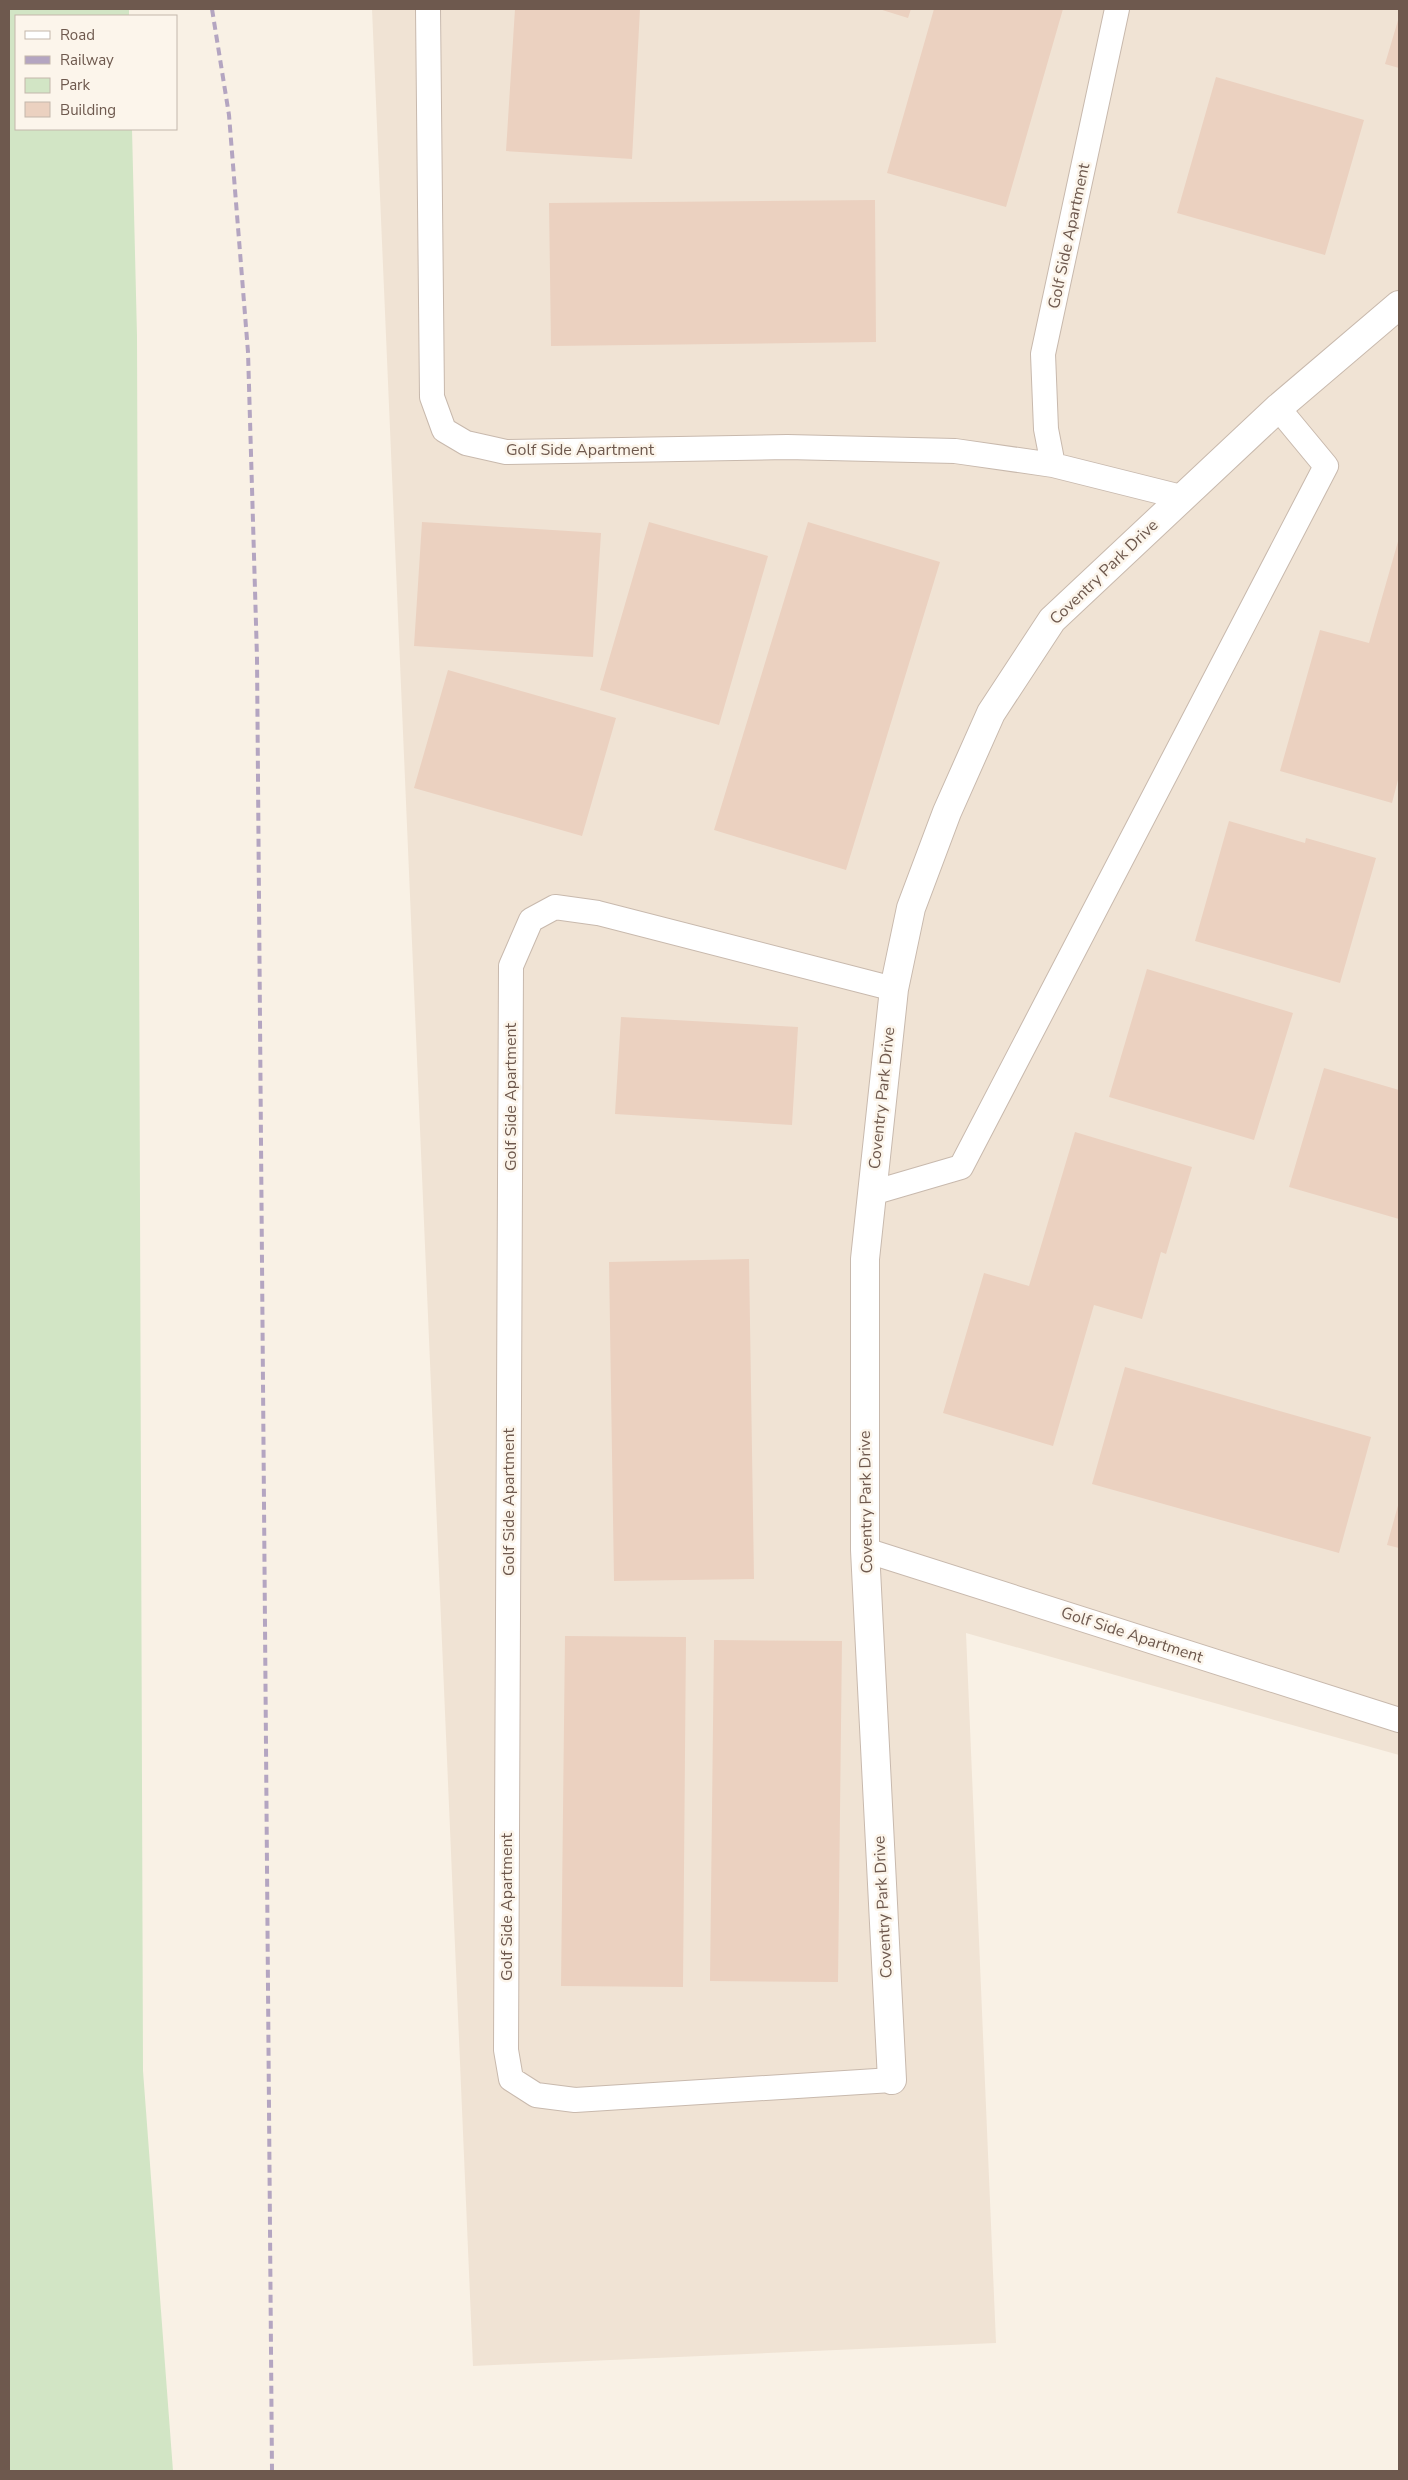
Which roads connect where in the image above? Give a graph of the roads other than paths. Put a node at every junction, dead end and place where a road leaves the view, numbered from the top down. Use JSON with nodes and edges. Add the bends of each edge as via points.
{"nodes":[{"id":1,"x":428,"y":9,"type":"edge"},
{"id":2,"x":1117,"y":9,"type":"edge"},
{"id":3,"x":1399,"y":305,"type":"edge"},
{"id":4,"x":1278,"y":408,"type":"junction"},
{"id":5,"x":1053,"y":465,"type":"junction"},
{"id":6,"x":1181,"y":497,"type":"junction"},
{"id":7,"x":894,"y":989,"type":"junction"},
{"id":8,"x":872,"y":1192,"type":"junction"},
{"id":9,"x":865,"y":1550,"type":"junction"},
{"id":10,"x":1399,"y":1720,"type":"edge"},
{"id":11,"x":892,"y":2080,"type":"joint"}],
"edges":[{"from":1,"to":5,"type":"lane","name":"Golf Side Apartment","via":[[432,397],[444,430],[466,443],[506,452],[787,447],[945,451]]},
{"from":2,"to":5,"type":"lane","name":"Golf Side Apartment","via":[[1043,354],[1046,429]]},
{"from":3,"to":4,"type":"street","name":"Coventry Park Drive"},
{"from":4,"to":6,"type":"street","name":"Coventry Park Drive"},
{"from":4,"to":8,"type":"lane","via":[[1326,466],[1322,474],[961,1167]]},
{"from":5,"to":6,"type":"lane","name":"Golf Side Apartment"},
{"from":6,"to":7,"type":"street","name":"Coventry Park Drive","via":[[1052,620],[991,713],[947,812],[911,908]]},
{"from":7,"to":8,"type":"street","name":"Coventry Park Drive"},
{"from":7,"to":11,"type":"lane","name":"Golf Side Apartment","via":[[598,913],[556,907],[531,920],[511,966],[506,2050],[511,2079],[536,2094],[575,2100]]},
{"from":8,"to":9,"type":"street","name":"Coventry Park Drive","via":[[865,1258]]},
{"from":9,"to":10,"type":"lane","name":"Golf Side Apartment"},
{"from":9,"to":11,"type":"street","name":"Coventry Park Drive"}]}
